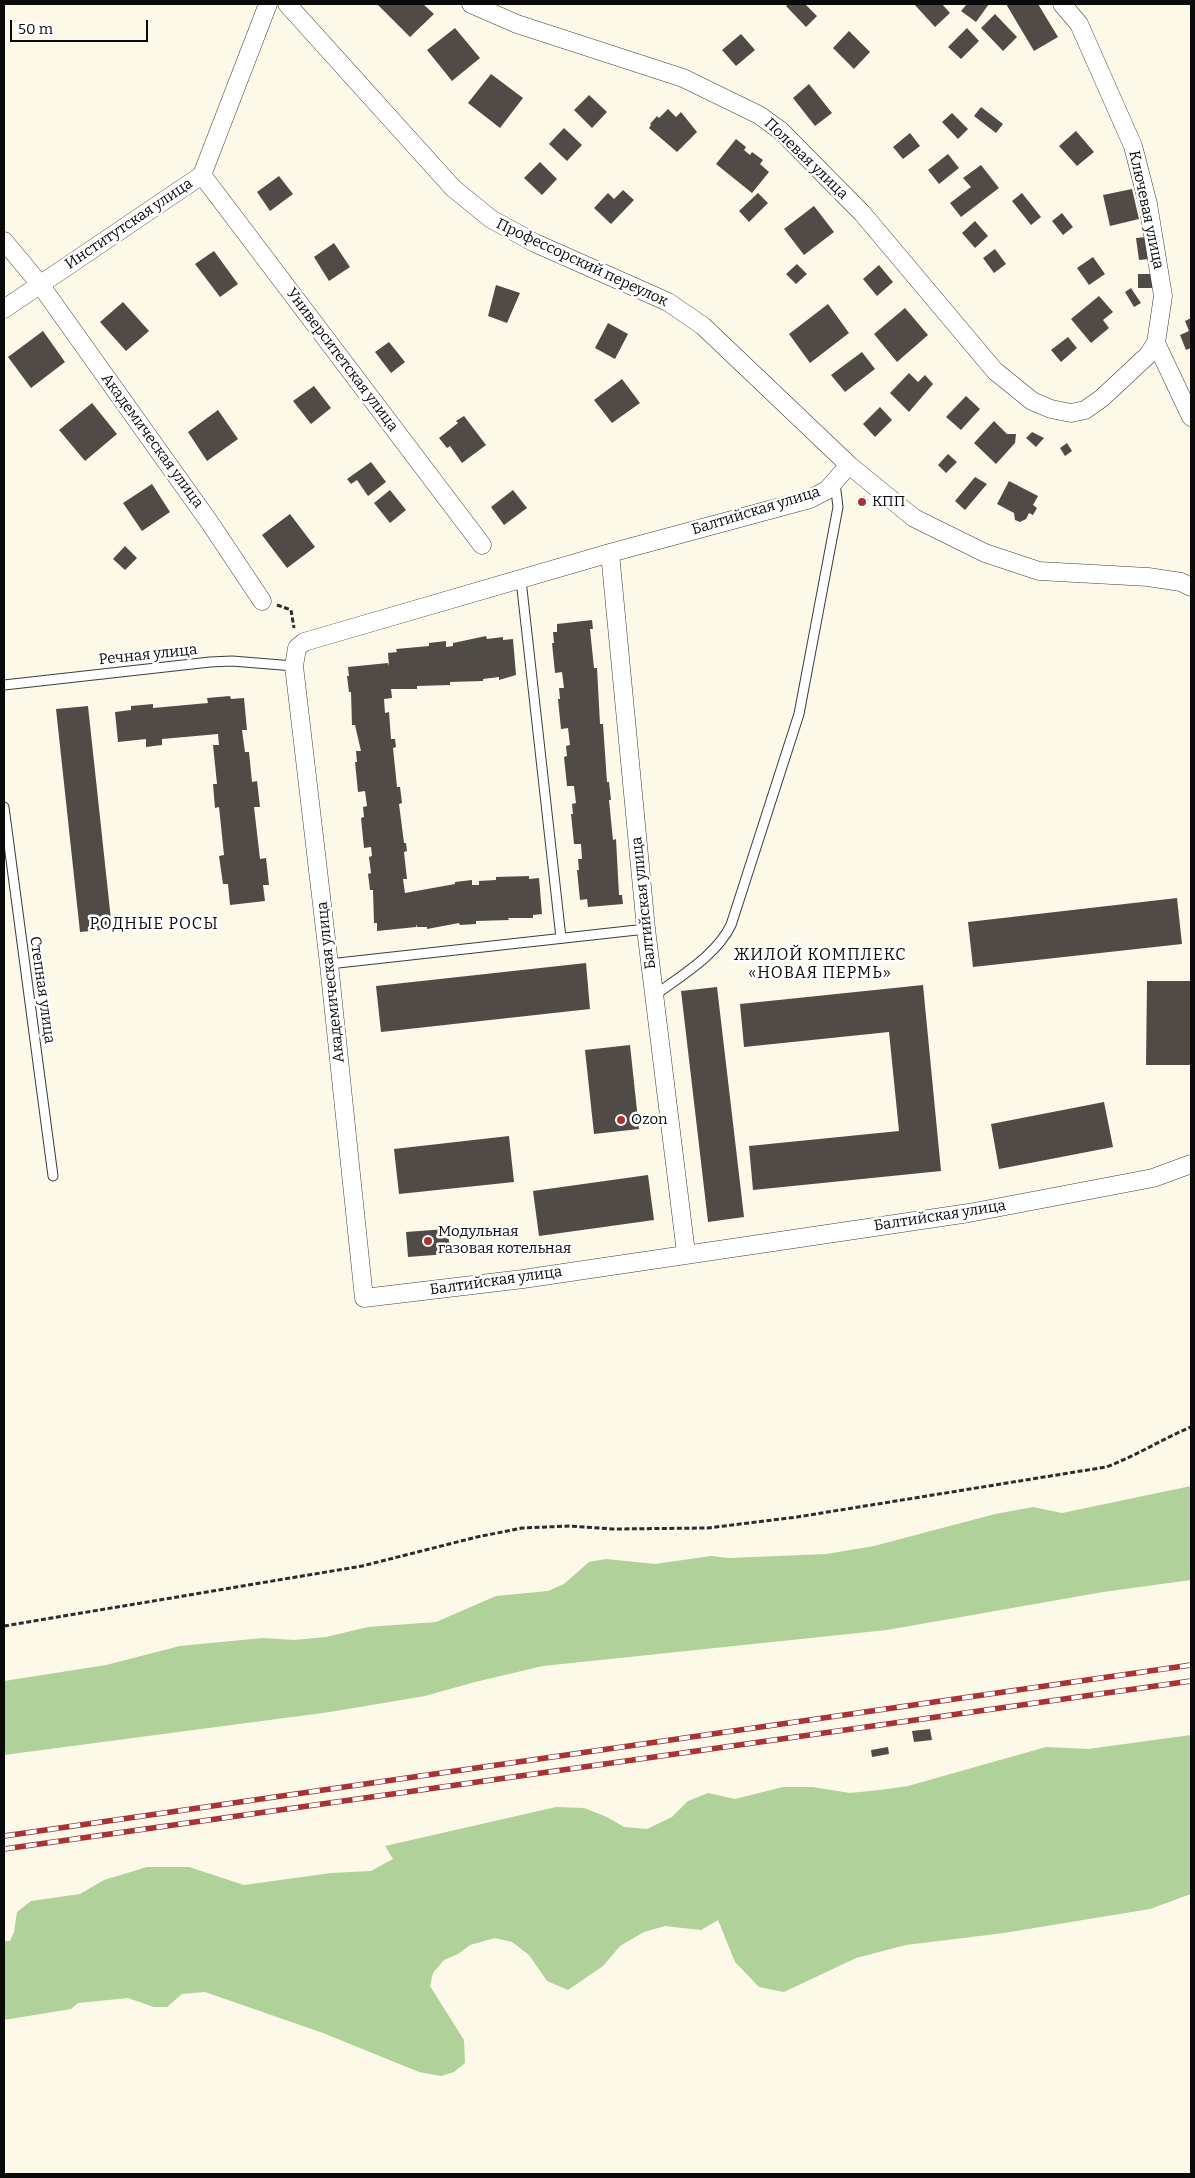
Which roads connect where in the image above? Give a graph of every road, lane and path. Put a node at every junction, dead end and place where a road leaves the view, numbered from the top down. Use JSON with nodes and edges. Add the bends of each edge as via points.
{"nodes":[{"id":1,"x":268,"y":4,"type":"edge"},
{"id":2,"x":287,"y":4,"type":"edge"},
{"id":3,"x":471,"y":4,"type":"edge"},
{"id":4,"x":1062,"y":4,"type":"edge"},
{"id":5,"x":202,"y":175,"type":"junction"},
{"id":6,"x":4,"y":241,"type":"edge"},
{"id":7,"x":39,"y":284,"type":"junction"},
{"id":8,"x":4,"y":309,"type":"edge"},
{"id":9,"x":1156,"y":343,"type":"junction"},
{"id":10,"x":1071,"y":413,"type":"joint"},
{"id":11,"x":1191,"y":417,"type":"edge"},
{"id":12,"x":849,"y":465,"type":"junction"},
{"id":13,"x":835,"y":483,"type":"junction"},
{"id":14,"x":482,"y":545,"type":"dead end"},
{"id":15,"x":610,"y":553,"type":"junction"},
{"id":16,"x":521,"y":580,"type":"junction"},
{"id":17,"x":1191,"y":587,"type":"edge"},
{"id":18,"x":262,"y":601,"type":"joint"},
{"id":19,"x":297,"y":648,"type":"junction"},
{"id":20,"x":294,"y":666,"type":"junction"},
{"id":21,"x":4,"y":685,"type":"edge"},
{"id":22,"x":4,"y":807,"type":"edge"},
{"id":23,"x":646,"y":929,"type":"junction"},
{"id":24,"x":561,"y":938,"type":"junction"},
{"id":25,"x":329,"y":964,"type":"junction"},
{"id":26,"x":654,"y":996,"type":"junction"},
{"id":27,"x":1191,"y":1164,"type":"edge"},
{"id":28,"x":53,"y":1176,"type":"dead end"},
{"id":29,"x":686,"y":1253,"type":"junction"},
{"id":30,"x":364,"y":1298,"type":"joint"},
{"id":31,"x":1191,"y":1427,"type":"edge"},
{"id":32,"x":4,"y":1626,"type":"edge"}],
"edges":[{"from":1,"to":5,"type":"street","name":"Институтская улица"},
{"from":2,"to":12,"type":"street","name":"Профессорский переулок","via":[[453,188],[491,220],[535,243],[637,286],[703,326]]},
{"from":3,"to":10,"type":"street","name":"Полевая улица","via":[[517,24],[683,78],[759,115],[781,131],[862,213],[1002,377],[1032,401]]},
{"from":4,"to":9,"type":"street","name":"Ключевая улица","via":[[1079,24],[1133,146],[1148,204],[1163,296]]},
{"from":5,"to":7,"type":"street","name":"Институтская улица"},
{"from":5,"to":14,"type":"street","name":"Университетская улица"},
{"from":6,"to":7,"type":"street","name":"Академическая улица"},
{"from":7,"to":8,"type":"street","name":"Институтская улица"},
{"from":7,"to":18,"type":"street","name":"Академическая улица","via":[[210,522]]},
{"from":9,"to":10,"type":"street","name":"Ключевая улица","via":[[1138,366],[1102,398],[1085,410]]},
{"from":9,"to":11,"type":"street"},
{"from":12,"to":13,"type":"street","name":"Балтийская улица"},
{"from":12,"to":17,"type":"street","via":[[914,518],[1014,564],[1065,574],[1148,577],[1181,582]]},
{"from":13,"to":15,"type":"street","name":"Балтийская улица","via":[[810,499]]},
{"from":13,"to":26,"type":"lane","via":[[838,507],[799,714],[730,925],[725,937],[711,952]]},
{"from":15,"to":16,"type":"street","name":"Балтийская улица"},
{"from":15,"to":23,"type":"street","name":"Балтийская улица"},
{"from":16,"to":19,"type":"street","name":"Балтийская улица","via":[[304,642]]},
{"from":16,"to":24,"type":"lane"},
{"from":18,"to":19,"type":"path","via":[[291,610]]},
{"from":19,"to":20,"type":"street"},
{"from":20,"to":21,"type":"lane","name":"Речная улица","via":[[217,662]]},
{"from":20,"to":25,"type":"street","name":"Академическая улица"},
{"from":22,"to":28,"type":"lane","name":"Степная улица"},
{"from":23,"to":24,"type":"lane"},
{"from":23,"to":26,"type":"street","name":"Балтийская улица"},
{"from":24,"to":25,"type":"lane"},
{"from":25,"to":30,"type":"street","name":"Академическая улица"},
{"from":26,"to":29,"type":"street","name":"Балтийская улица"},
{"from":27,"to":29,"type":"street","name":"Балтийская улица","via":[[1153,1178],[969,1213]]},
{"from":29,"to":30,"type":"street","name":"Балтийская улица","via":[[523,1279]]},
{"from":31,"to":32,"type":"path","via":[[1106,1467],[708,1528],[522,1528],[362,1566]]}]}
